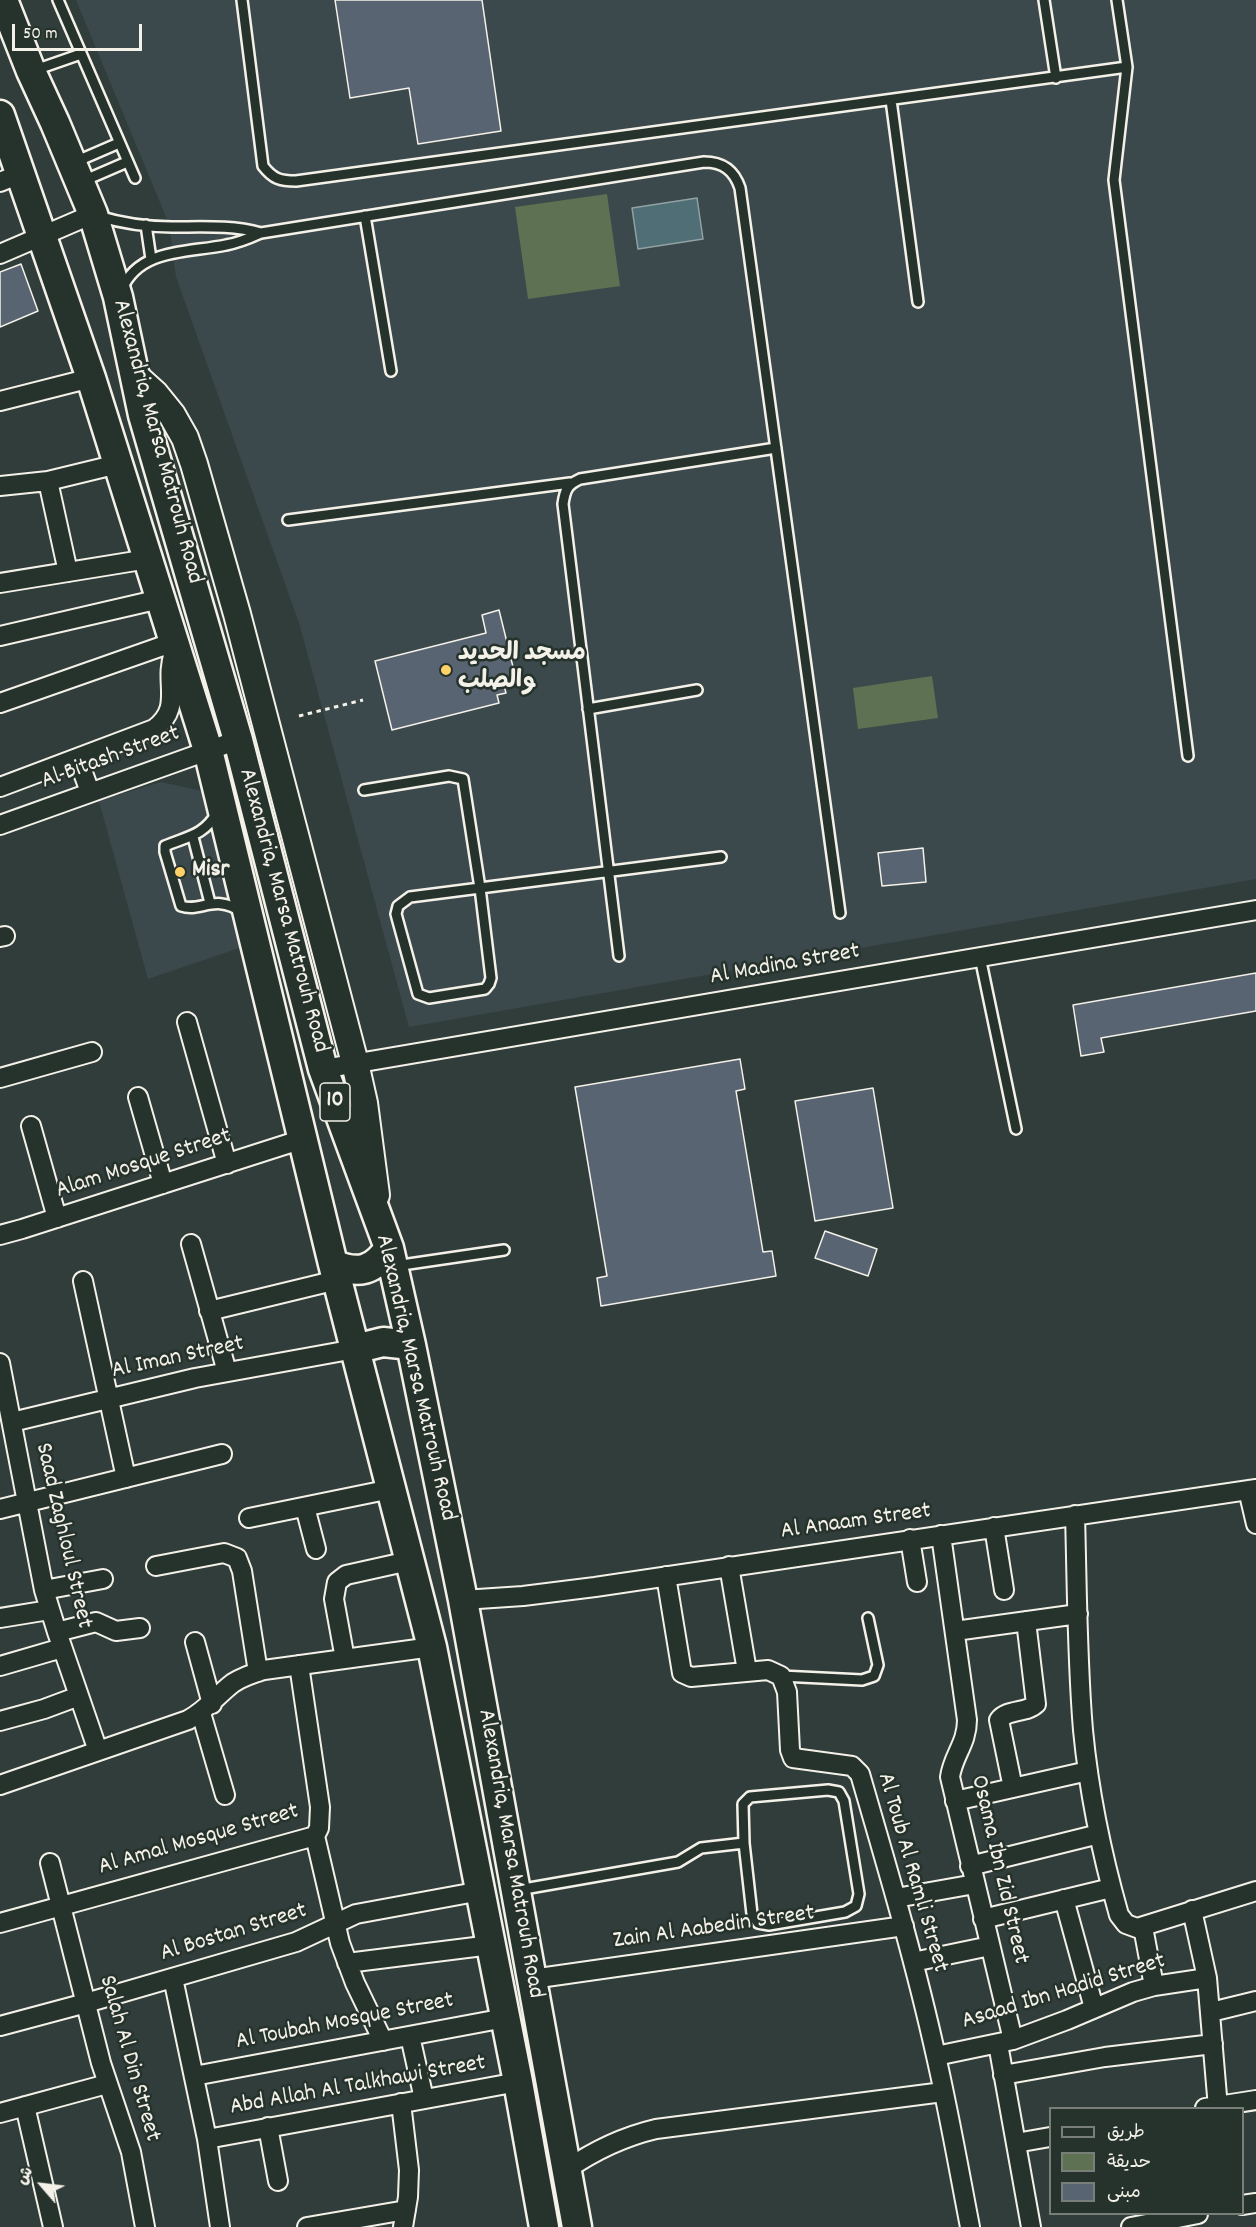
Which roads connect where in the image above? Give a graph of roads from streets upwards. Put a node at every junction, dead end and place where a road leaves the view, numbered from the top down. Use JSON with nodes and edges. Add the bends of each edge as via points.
{"nodes":[{"id":1,"x":3,"y":0,"type":"edge"},
{"id":2,"x":0,"y":115,"type":"edge"},
{"id":3,"x":10,"y":178,"type":"edge"},
{"id":4,"x":93,"y":214,"type":"junction"},
{"id":5,"x":42,"y":236,"type":"junction"},
{"id":6,"x":0,"y":254,"type":"edge"},
{"id":7,"x":135,"y":376,"type":"junction"},
{"id":8,"x":92,"y":378,"type":"junction"},
{"id":9,"x":0,"y":401,"type":"edge"},
{"id":10,"x":118,"y":464,"type":"junction"},
{"id":11,"x":48,"y":481,"type":"junction"},
{"id":12,"x":0,"y":486,"type":"edge"},
{"id":13,"x":148,"y":559,"type":"junction"},
{"id":14,"x":68,"y":572,"type":"junction"},
{"id":15,"x":0,"y":583,"type":"edge"},
{"id":16,"x":160,"y":599,"type":"junction"},
{"id":17,"x":0,"y":636,"type":"edge"},
{"id":18,"x":175,"y":645,"type":"junction"},
{"id":19,"x":0,"y":703,"type":"edge"},
{"id":20,"x":238,"y":740,"type":"junction"},
{"id":21,"x":208,"y":750,"type":"junction"},
{"id":22,"x":78,"y":759,"type":"junction"},
{"id":23,"x":0,"y":787,"type":"edge"},
{"id":24,"x":90,"y":792,"type":"junction"},
{"id":25,"x":0,"y":825,"type":"edge"},
{"id":26,"x":1256,"y":910,"type":"edge"},
{"id":27,"x":187,"y":1022,"type":"dead end"},
{"id":28,"x":92,"y":1052,"type":"dead end"},
{"id":29,"x":355,"y":1063,"type":"junction"},
{"id":30,"x":323,"y":1069,"type":"junction"},
{"id":31,"x":0,"y":1077,"type":"edge"},
{"id":32,"x":138,"y":1097,"type":"dead end"},
{"id":33,"x":32,"y":1126,"type":"dead end"},
{"id":34,"x":303,"y":1139,"type":"junction"},
{"id":35,"x":227,"y":1164,"type":"junction"},
{"id":36,"x":163,"y":1184,"type":"junction"},
{"id":37,"x":378,"y":1216,"type":"junction"},
{"id":38,"x":57,"y":1218,"type":"junction"},
{"id":39,"x":0,"y":1235,"type":"edge"},
{"id":40,"x":190,"y":1244,"type":"dead end"},
{"id":41,"x":391,"y":1257,"type":"junction"},
{"id":42,"x":335,"y":1272,"type":"junction"},
{"id":43,"x":83,"y":1281,"type":"dead end"},
{"id":44,"x":209,"y":1311,"type":"junction"},
{"id":45,"x":411,"y":1345,"type":"junction"},
{"id":46,"x":355,"y":1349,"type":"junction"},
{"id":47,"x":1,"y":1370,"type":"edge"},
{"id":48,"x":227,"y":1372,"type":"junction"},
{"id":49,"x":109,"y":1399,"type":"junction"},
{"id":50,"x":12,"y":1422,"type":"junction"},
{"id":51,"x":222,"y":1454,"type":"dead end"},
{"id":52,"x":126,"y":1478,"type":"junction"},
{"id":53,"x":391,"y":1490,"type":"junction"},
{"id":54,"x":1252,"y":1490,"type":"edge"},
{"id":55,"x":28,"y":1502,"type":"junction"},
{"id":56,"x":305,"y":1507,"type":"junction"},
{"id":57,"x":0,"y":1509,"type":"edge"},
{"id":58,"x":1075,"y":1515,"type":"junction"},
{"id":59,"x":249,"y":1518,"type":"dead end"},
{"id":60,"x":1256,"y":1524,"type":"edge"},
{"id":61,"x":994,"y":1527,"type":"junction"},
{"id":62,"x":941,"y":1535,"type":"junction"},
{"id":63,"x":910,"y":1539,"type":"junction"},
{"id":64,"x":316,"y":1549,"type":"dead end"},
{"id":65,"x":410,"y":1561,"type":"junction"},
{"id":66,"x":156,"y":1566,"type":"dead end"},
{"id":67,"x":729,"y":1566,"type":"junction"},
{"id":68,"x":666,"y":1576,"type":"junction"},
{"id":69,"x":104,"y":1579,"type":"dead end"},
{"id":70,"x":917,"y":1582,"type":"dead end"},
{"id":71,"x":44,"y":1590,"type":"junction"},
{"id":72,"x":1004,"y":1590,"type":"dead end"},
{"id":73,"x":462,"y":1600,"type":"junction"},
{"id":74,"x":49,"y":1610,"type":"junction"},
{"id":75,"x":1078,"y":1614,"type":"junction"},
{"id":76,"x":0,"y":1618,"type":"edge"},
{"id":77,"x":1026,"y":1621,"type":"junction"},
{"id":78,"x":140,"y":1628,"type":"dead end"},
{"id":79,"x":954,"y":1631,"type":"junction"},
{"id":80,"x":60,"y":1640,"type":"junction"},
{"id":81,"x":195,"y":1642,"type":"dead end"},
{"id":82,"x":432,"y":1647,"type":"junction"},
{"id":83,"x":345,"y":1659,"type":"junction"},
{"id":84,"x":299,"y":1665,"type":"junction"},
{"id":85,"x":0,"y":1666,"type":"edge"},
{"id":86,"x":747,"y":1671,"type":"junction"},
{"id":87,"x":258,"y":1672,"type":"junction"},
{"id":88,"x":79,"y":1696,"type":"junction"},
{"id":89,"x":206,"y":1708,"type":"junction"},
{"id":90,"x":0,"y":1721,"type":"edge"},
{"id":91,"x":98,"y":1751,"type":"junction"},
{"id":92,"x":1088,"y":1772,"type":"junction"},
{"id":93,"x":0,"y":1785,"type":"edge"},
{"id":94,"x":1013,"y":1788,"type":"junction"},
{"id":95,"x":225,"y":1795,"type":"dead end"},
{"id":96,"x":955,"y":1801,"type":"junction"},
{"id":97,"x":1099,"y":1834,"type":"junction"},
{"id":98,"x":315,"y":1836,"type":"junction"},
{"id":99,"x":50,"y":1863,"type":"dead end"},
{"id":100,"x":970,"y":1866,"type":"junction"},
{"id":101,"x":975,"y":1884,"type":"junction"},
{"id":102,"x":1111,"y":1888,"type":"junction"},
{"id":103,"x":481,"y":1891,"type":"junction"},
{"id":104,"x":1256,"y":1891,"type":"edge"},
{"id":105,"x":896,"y":1898,"type":"junction"},
{"id":106,"x":1064,"y":1899,"type":"junction"},
{"id":107,"x":61,"y":1905,"type":"junction"},
{"id":108,"x":1192,"y":1910,"type":"junction"},
{"id":109,"x":983,"y":1919,"type":"junction"},
{"id":110,"x":0,"y":1923,"type":"edge"},
{"id":111,"x":335,"y":1923,"type":"junction"},
{"id":112,"x":904,"y":1926,"type":"junction"},
{"id":113,"x":1143,"y":1927,"type":"junction"},
{"id":114,"x":491,"y":1944,"type":"junction"},
{"id":115,"x":990,"y":1946,"type":"junction"},
{"id":116,"x":913,"y":1962,"type":"junction"},
{"id":117,"x":347,"y":1964,"type":"junction"},
{"id":118,"x":173,"y":1978,"type":"junction"},
{"id":119,"x":1207,"y":1978,"type":"junction"},
{"id":120,"x":532,"y":1979,"type":"junction"},
{"id":121,"x":1154,"y":1986,"type":"junction"},
{"id":122,"x":1256,"y":2001,"type":"edge"},
{"id":123,"x":86,"y":2003,"type":"junction"},
{"id":124,"x":1094,"y":2008,"type":"junction"},
{"id":125,"x":1211,"y":2012,"type":"junction"},
{"id":126,"x":505,"y":2018,"type":"junction"},
{"id":127,"x":0,"y":2026,"type":"edge"},
{"id":128,"x":410,"y":2036,"type":"junction"},
{"id":129,"x":383,"y":2041,"type":"junction"},
{"id":130,"x":1005,"y":2042,"type":"junction"},
{"id":131,"x":1213,"y":2044,"type":"junction"},
{"id":132,"x":936,"y":2056,"type":"junction"},
{"id":133,"x":1003,"y":2075,"type":"junction"},
{"id":134,"x":194,"y":2076,"type":"junction"},
{"id":135,"x":518,"y":2082,"type":"junction"},
{"id":136,"x":107,"y":2084,"type":"junction"},
{"id":137,"x":943,"y":2092,"type":"junction"},
{"id":138,"x":424,"y":2099,"type":"junction"},
{"id":139,"x":1256,"y":2100,"type":"edge"},
{"id":140,"x":401,"y":2103,"type":"junction"},
{"id":141,"x":25,"y":2106,"type":"junction"},
{"id":142,"x":1214,"y":2107,"type":"edge"},
{"id":143,"x":1219,"y":2107,"type":"edge"},
{"id":144,"x":0,"y":2113,"type":"edge"},
{"id":145,"x":268,"y":2127,"type":"junction"},
{"id":146,"x":1049,"y":2137,"type":"edge"},
{"id":147,"x":207,"y":2139,"type":"junction"},
{"id":148,"x":1016,"y":2143,"type":"junction"},
{"id":149,"x":566,"y":2170,"type":"junction"},
{"id":150,"x":278,"y":2181,"type":"dead end"},
{"id":151,"x":1193,"y":2215,"type":"edge"},
{"id":152,"x":405,"y":2219,"type":"edge"},
{"id":153,"x":53,"y":2227,"type":"edge"},
{"id":154,"x":145,"y":2227,"type":"edge"},
{"id":155,"x":220,"y":2227,"type":"edge"},
{"id":156,"x":307,"y":2227,"type":"edge"},
{"id":157,"x":544,"y":2227,"type":"edge"},
{"id":158,"x":577,"y":2227,"type":"edge"},
{"id":159,"x":969,"y":2227,"type":"edge"},
{"id":160,"x":1032,"y":2227,"type":"edge"},
{"id":161,"x":1131,"y":2227,"type":"edge"}],
"edges":[{"from":1,"to":4,"type":"main road","name":"Alexandria, Marsa Matrouh Road","number":"10"},
{"from":2,"to":3,"type":"main road","name":"Alexandria, Marsa Matrouh Road","number":"10"},
{"from":3,"to":5,"type":"main road","name":"Alexandria, Marsa Matrouh Road","number":"10"},
{"from":4,"to":5,"type":"street"},
{"from":4,"to":7,"type":"main road","name":"Alexandria, Marsa Matrouh Road","number":"10","via":[[118,297]]},
{"from":5,"to":6,"type":"street"},
{"from":5,"to":8,"type":"main road","name":"Alexandria, Marsa Matrouh Road","number":"10"},
{"from":7,"to":20,"type":"main road","name":"Alexandria, Marsa Matrouh Road","number":"10"},
{"from":7,"to":29,"type":"main road","via":[[172,415],[194,464]]},
{"from":8,"to":9,"type":"street"},
{"from":8,"to":10,"type":"main road","name":"Alexandria, Marsa Matrouh Road","number":"10"},
{"from":10,"to":11,"type":"street"},
{"from":10,"to":13,"type":"main road","name":"Alexandria, Marsa Matrouh Road","number":"10"},
{"from":11,"to":12,"type":"street"},
{"from":11,"to":14,"type":"street"},
{"from":13,"to":14,"type":"street"},
{"from":13,"to":16,"type":"main road","name":"Alexandria, Marsa Matrouh Road","number":"10"},
{"from":14,"to":15,"type":"street"},
{"from":16,"to":17,"type":"street"},
{"from":16,"to":18,"type":"main road","name":"Alexandria, Marsa Matrouh Road","number":"10"},
{"from":18,"to":19,"type":"street"},
{"from":18,"to":21,"type":"main road","name":"Alexandria, Marsa Matrouh Road","number":"10"},
{"from":18,"to":22,"type":"street","name":"Al Bitash Street","via":[[170,710],[164,721],[154,729]]},
{"from":20,"to":21,"type":"street","name":"Al Bitash Street"},
{"from":20,"to":30,"type":"main road","name":"Alexandria, Marsa Matrouh Road","number":"10"},
{"from":21,"to":24,"type":"street","name":"Al Bitash Street"},
{"from":21,"to":34,"type":"main road","name":"Alexandria, Marsa Matrouh Road","number":"10"},
{"from":22,"to":23,"type":"street","name":"Al Bitash Street"},
{"from":22,"to":24,"type":"street"},
{"from":24,"to":25,"type":"street","name":"Al Bitash Street"},
{"from":26,"to":29,"type":"street","name":"Al Madina Street"},
{"from":27,"to":35,"type":"street"},
{"from":28,"to":31,"type":"street"},
{"from":29,"to":30,"type":"street","name":"Al Madina Street"},
{"from":29,"to":37,"type":"main road"},
{"from":30,"to":37,"type":"main road","name":"Alexandria, Marsa Matrouh Road","number":"10"},
{"from":32,"to":36,"type":"street"},
{"from":33,"to":38,"type":"street"},
{"from":34,"to":35,"type":"street","name":"Alam Mosque Street"},
{"from":34,"to":42,"type":"main road","name":"Alexandria, Marsa Matrouh Road","number":"10"},
{"from":35,"to":36,"type":"street","name":"Alam Mosque Street"},
{"from":36,"to":38,"type":"street","name":"Alam Mosque Street"},
{"from":37,"to":41,"type":"main road","name":"Alexandria, Marsa Matrouh Road","number":"10"},
{"from":38,"to":39,"type":"street","name":"Alam Mosque Street"},
{"from":40,"to":44,"type":"street"},
{"from":41,"to":42,"type":"main road","via":[[358,1271]]},
{"from":41,"to":45,"type":"main road","name":"Alexandria, Marsa Matrouh Road","number":"10"},
{"from":42,"to":44,"type":"street"},
{"from":42,"to":46,"type":"main road","name":"Alexandria, Marsa Matrouh Road","number":"10"},
{"from":43,"to":49,"type":"street"},
{"from":44,"to":48,"type":"street"},
{"from":45,"to":46,"type":"main road","via":[[383,1342]]},
{"from":45,"to":73,"type":"main road","name":"Alexandria, Marsa Matrouh Road","number":"10"},
{"from":46,"to":48,"type":"street","name":"Al Iman Street"},
{"from":46,"to":53,"type":"main road","name":"Alexandria, Marsa Matrouh Road","number":"10"},
{"from":47,"to":50,"type":"street","name":"Saad Zaghloul Street"},
{"from":48,"to":49,"type":"street","name":"Al Iman Street"},
{"from":49,"to":50,"type":"street","name":"Al Iman Street"},
{"from":49,"to":52,"type":"street"},
{"from":50,"to":55,"type":"street","name":"Saad Zaghloul Street"},
{"from":51,"to":52,"type":"street"},
{"from":52,"to":55,"type":"street"},
{"from":53,"to":56,"type":"street"},
{"from":53,"to":65,"type":"main road","name":"Alexandria, Marsa Matrouh Road","number":"10"},
{"from":54,"to":58,"type":"street","name":"Al Anaam Street"},
{"from":54,"to":60,"type":"street"},
{"from":55,"to":57,"type":"street"},
{"from":55,"to":71,"type":"street","name":"Saad Zaghloul Street"},
{"from":56,"to":59,"type":"street"},
{"from":56,"to":64,"type":"street"},
{"from":58,"to":61,"type":"street","name":"Al Anaam Street"},
{"from":58,"to":75,"type":"street"},
{"from":61,"to":62,"type":"street","name":"Al Anaam Street"},
{"from":61,"to":72,"type":"street"},
{"from":62,"to":63,"type":"street","name":"Al Anaam Street"},
{"from":62,"to":79,"type":"street","name":"Osama Ibn Zid Street"},
{"from":63,"to":67,"type":"street","name":"Al Anaam Street"},
{"from":63,"to":70,"type":"street"},
{"from":65,"to":82,"type":"main road","name":"Alexandria, Marsa Matrouh Road","number":"10"},
{"from":65,"to":83,"type":"street","via":[[346,1575],[336,1582],[334,1599]]},
{"from":66,"to":87,"type":"street","via":[[224,1553],[237,1558]]},
{"from":67,"to":68,"type":"street","name":"Al Anaam Street"},
{"from":67,"to":86,"type":"street"},
{"from":68,"to":73,"type":"street","name":"Al Anaam Street","via":[[559,1592]]},
{"from":68,"to":86,"type":"street","via":[[682,1673],[691,1677]]},
{"from":69,"to":71,"type":"street"},
{"from":71,"to":74,"type":"street","name":"Saad Zaghloul Street"},
{"from":73,"to":120,"type":"main road","name":"Alexandria, Marsa Matrouh Road","number":"10"},
{"from":74,"to":76,"type":"street"},
{"from":74,"to":80,"type":"street","name":"Saad Zaghloul Street"},
{"from":75,"to":77,"type":"street"},
{"from":75,"to":92,"type":"street","via":[[1080,1694]]},
{"from":77,"to":79,"type":"street"},
{"from":77,"to":94,"type":"street","via":[[1036,1704],[999,1720]]},
{"from":78,"to":80,"type":"street","via":[[116,1632],[96,1622]]},
{"from":79,"to":96,"type":"street","name":"Osama Ibn Zid Street","via":[[968,1720],[965,1741],[951,1768]]},
{"from":80,"to":85,"type":"street"},
{"from":80,"to":88,"type":"street","name":"Saad Zaghloul Street"},
{"from":81,"to":89,"type":"street"},
{"from":82,"to":83,"type":"street"},
{"from":82,"to":103,"type":"main road","name":"Alexandria, Marsa Matrouh Road","number":"10"},
{"from":83,"to":84,"type":"street"},
{"from":84,"to":87,"type":"street"},
{"from":84,"to":98,"type":"street","name":"Al Amal Mosque Street","via":[[320,1807]]},
{"from":86,"to":105,"type":"street","name":"Al Toub Al Ramli Street","via":[[768,1670],[781,1676],[787,1692],[791,1755],[798,1760],[858,1771]]},
{"from":87,"to":89,"type":"street","via":[[234,1682]]},
{"from":88,"to":90,"type":"street"},
{"from":88,"to":91,"type":"street","name":"Saad Zaghloul Street"},
{"from":89,"to":91,"type":"street","via":[[188,1720]]},
{"from":89,"to":95,"type":"street"},
{"from":91,"to":93,"type":"street"},
{"from":92,"to":94,"type":"street"},
{"from":92,"to":97,"type":"street"},
{"from":94,"to":96,"type":"street"},
{"from":96,"to":100,"type":"street","name":"Osama Ibn Zid Street"},
{"from":97,"to":100,"type":"street"},
{"from":97,"to":102,"type":"street"},
{"from":98,"to":107,"type":"street","name":"Al Amal Mosque Street"},
{"from":98,"to":111,"type":"street"},
{"from":99,"to":107,"type":"street","name":"Salah Al Din Street"},
{"from":100,"to":101,"type":"street","name":"Osama Ibn Zid Street"},
{"from":101,"to":105,"type":"street"},
{"from":101,"to":109,"type":"street","name":"Osama Ibn Zid Street"},
{"from":102,"to":106,"type":"street"},
{"from":102,"to":113,"type":"street","via":[[1122,1920],[1131,1927]]},
{"from":103,"to":111,"type":"street","name":"Al Bostan Street","via":[[368,1911]]},
{"from":103,"to":114,"type":"main road","name":"Alexandria, Marsa Matrouh Road","number":"10"},
{"from":104,"to":108,"type":"street"},
{"from":105,"to":112,"type":"street","name":"Al Toub Al Ramli Street"},
{"from":106,"to":109,"type":"street"},
{"from":106,"to":124,"type":"street"},
{"from":107,"to":110,"type":"street","name":"Al Amal Mosque Street"},
{"from":107,"to":123,"type":"street","name":"Salah Al Din Street"},
{"from":108,"to":113,"type":"street"},
{"from":108,"to":119,"type":"street"},
{"from":109,"to":115,"type":"street","name":"Osama Ibn Zid Street"},
{"from":111,"to":117,"type":"street"},
{"from":111,"to":118,"type":"street","name":"Al Bostan Street","via":[[310,1937]]},
{"from":112,"to":116,"type":"street","name":"Al Toub Al Ramli Street"},
{"from":112,"to":120,"type":"street","name":"Zain Al Aabedin Street"},
{"from":113,"to":121,"type":"street"},
{"from":114,"to":117,"type":"street"},
{"from":114,"to":126,"type":"main road","name":"Alexandria, Marsa Matrouh Road","number":"10"},
{"from":115,"to":116,"type":"street"},
{"from":115,"to":130,"type":"street","name":"Osama Ibn Zid Street"},
{"from":116,"to":132,"type":"street","name":"Al Toub Al Ramli Street"},
{"from":117,"to":129,"type":"street"},
{"from":118,"to":123,"type":"street","name":"Al Bostan Street"},
{"from":118,"to":134,"type":"street"},
{"from":119,"to":121,"type":"street","name":"Asaad Ibn Hadid Street"},
{"from":119,"to":125,"type":"street"},
{"from":120,"to":149,"type":"main road","name":"Alexandria, Marsa Matrouh Road","number":"10"},
{"from":121,"to":124,"type":"street","name":"Asaad Ibn Hadid Street"},
{"from":122,"to":125,"type":"street"},
{"from":123,"to":127,"type":"street","name":"Al Bostan Street"},
{"from":123,"to":136,"type":"street","name":"Salah Al Din Street"},
{"from":124,"to":130,"type":"street","name":"Asaad Ibn Hadid Street"},
{"from":125,"to":131,"type":"street"},
{"from":126,"to":128,"type":"street","name":"Al Toubah Mosque Street"},
{"from":126,"to":135,"type":"main road","name":"Alexandria, Marsa Matrouh Road","number":"10"},
{"from":128,"to":129,"type":"street","name":"Al Toubah Mosque Street"},
{"from":128,"to":138,"type":"street"},
{"from":129,"to":134,"type":"street","name":"Al Toubah Mosque Street"},
{"from":130,"to":132,"type":"street","name":"Asaad Ibn Hadid Street"},
{"from":130,"to":133,"type":"street","name":"Osama Ibn Zid Street"},
{"from":131,"to":133,"type":"street"},
{"from":131,"to":142,"type":"street"},
{"from":132,"to":137,"type":"street","name":"Al Toub Al Ramli Street"},
{"from":133,"to":148,"type":"street","name":"Osama Ibn Zid Street"},
{"from":134,"to":147,"type":"street"},
{"from":135,"to":138,"type":"street","name":"Abd Allah Al Talkhawi Street"},
{"from":135,"to":157,"type":"main road","name":"Alexandria, Marsa Matrouh Road","number":"10"},
{"from":136,"to":141,"type":"street"},
{"from":136,"to":154,"type":"street","name":"Salah Al Din Street","via":[[131,2152]]},
{"from":137,"to":149,"type":"street","via":[[656,2129],[600,2148]]},
{"from":137,"to":159,"type":"street","name":"Al Toub Al Ramli Street"},
{"from":138,"to":140,"type":"street","name":"Abd Allah Al Talkhawi Street"},
{"from":139,"to":143,"type":"street"},
{"from":140,"to":145,"type":"street","name":"Abd Allah Al Talkhawi Street"},
{"from":140,"to":152,"type":"street","via":[[409,2170]]},
{"from":141,"to":144,"type":"street"},
{"from":141,"to":153,"type":"street"},
{"from":145,"to":147,"type":"street","name":"Abd Allah Al Talkhawi Street"},
{"from":145,"to":150,"type":"street"},
{"from":146,"to":148,"type":"street"},
{"from":147,"to":155,"type":"street"},
{"from":148,"to":160,"type":"street","name":"Osama Ibn Zid Street"},
{"from":149,"to":158,"type":"main road","name":"Alexandria, Marsa Matrouh Road","number":"10"},
{"from":151,"to":161,"type":"street"},
{"from":152,"to":156,"type":"street"}]}
